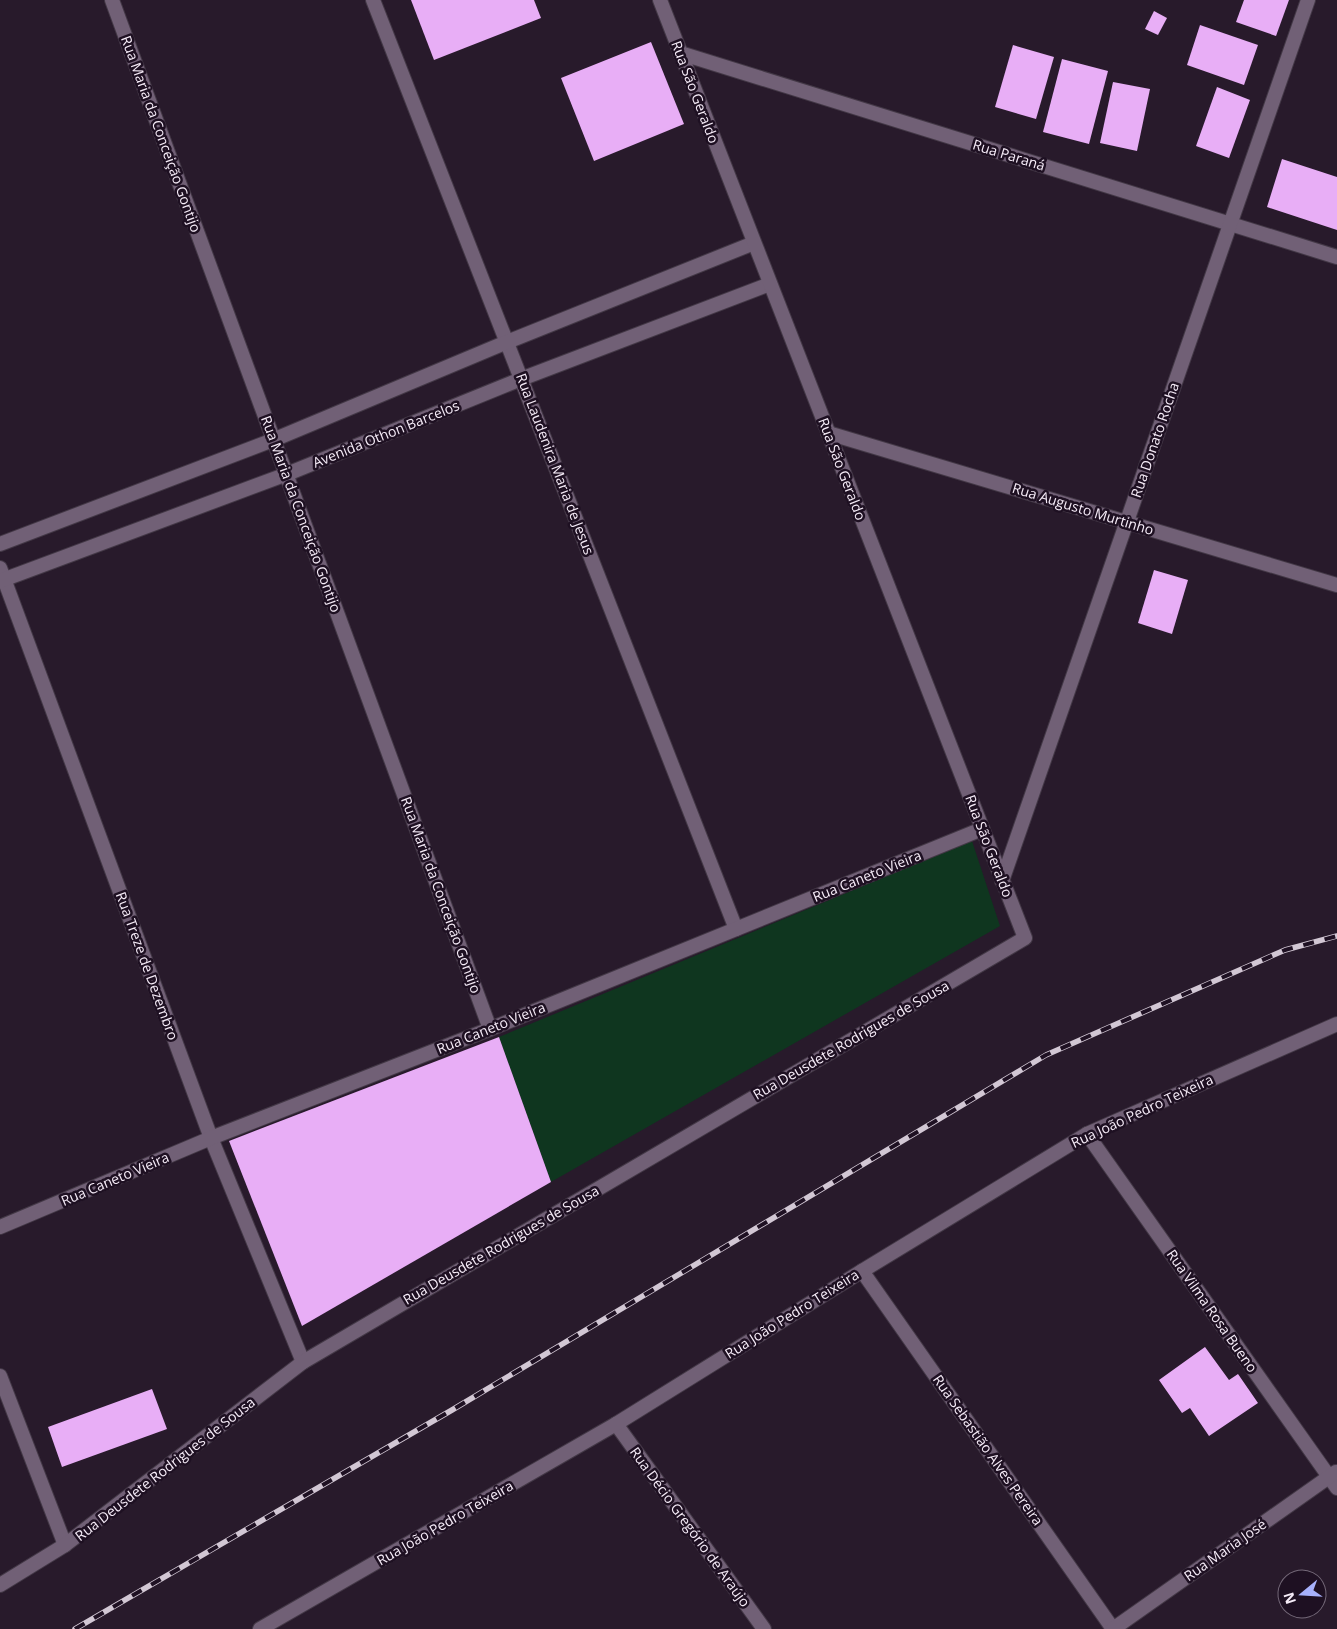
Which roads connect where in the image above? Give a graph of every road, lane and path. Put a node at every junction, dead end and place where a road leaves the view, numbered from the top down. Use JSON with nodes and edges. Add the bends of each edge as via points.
{"nodes":[{"id":1,"x":112,"y":0,"type":"edge"},
{"id":2,"x":373,"y":0,"type":"edge"},
{"id":3,"x":660,"y":0,"type":"edge"},
{"id":4,"x":1308,"y":0,"type":"edge"},
{"id":5,"x":680,"y":53,"type":"junction"},
{"id":6,"x":1230,"y":224,"type":"junction"},
{"id":7,"x":754,"y":244,"type":"junction"},
{"id":8,"x":1337,"y":257,"type":"edge"},
{"id":9,"x":770,"y":284,"type":"junction"},
{"id":10,"x":507,"y":342,"type":"junction"},
{"id":11,"x":522,"y":379,"type":"junction"},
{"id":12,"x":828,"y":433,"type":"junction"},
{"id":13,"x":273,"y":440,"type":"junction"},
{"id":14,"x":287,"y":474,"type":"junction"},
{"id":15,"x":1127,"y":522,"type":"junction"},
{"id":16,"x":0,"y":544,"type":"edge"},
{"id":17,"x":1,"y":576,"type":"edge"},
{"id":18,"x":1337,"y":585,"type":"edge"},
{"id":19,"x":982,"y":829,"type":"junction"},
{"id":20,"x":1002,"y":881,"type":"junction"},
{"id":21,"x":736,"y":929,"type":"junction"},
{"id":22,"x":1025,"y":938,"type":"joint"},
{"id":23,"x":1337,"y":1024,"type":"edge"},
{"id":24,"x":490,"y":1029,"type":"junction"},
{"id":25,"x":1087,"y":1134,"type":"junction"},
{"id":26,"x":211,"y":1138,"type":"junction"},
{"id":27,"x":0,"y":1227,"type":"edge"},
{"id":28,"x":862,"y":1271,"type":"junction"},
{"id":29,"x":303,"y":1362,"type":"junction"},
{"id":30,"x":0,"y":1376,"type":"edge"},
{"id":31,"x":616,"y":1424,"type":"junction"},
{"id":32,"x":1334,"y":1478,"type":"edge"},
{"id":33,"x":65,"y":1545,"type":"junction"},
{"id":34,"x":0,"y":1585,"type":"edge"},
{"id":35,"x":260,"y":1629,"type":"edge"},
{"id":36,"x":764,"y":1629,"type":"edge"},
{"id":37,"x":1113,"y":1629,"type":"edge"}],
"edges":[{"from":1,"to":13,"type":"street","name":"Rua Maria da Conceição Gontijo"},
{"from":2,"to":10,"type":"street","name":"Rua Laudenira Maria de Jesus"},
{"from":3,"to":5,"type":"street","name":"Rua São Geraldo"},
{"from":4,"to":6,"type":"street","name":"Rua Donato Rocha"},
{"from":5,"to":6,"type":"street","name":"Rua Paraná"},
{"from":5,"to":7,"type":"street","name":"Rua São Geraldo"},
{"from":6,"to":8,"type":"street","name":"Rua Paraná"},
{"from":6,"to":15,"type":"street","name":"Rua Donato Rocha"},
{"from":7,"to":9,"type":"street","name":"Rua São Geraldo"},
{"from":7,"to":10,"type":"street"},
{"from":9,"to":11,"type":"street","name":"Avenida Othon Barcelos"},
{"from":9,"to":12,"type":"street","name":"Rua São Geraldo"},
{"from":10,"to":11,"type":"street","name":"Rua Laudenira Maria de Jesus"},
{"from":10,"to":13,"type":"street"},
{"from":11,"to":14,"type":"street","name":"Avenida Othon Barcelos"},
{"from":11,"to":21,"type":"street","name":"Rua Laudenira Maria de Jesus"},
{"from":12,"to":15,"type":"street","name":"Rua Augusto Murtinho"},
{"from":12,"to":19,"type":"street","name":"Rua São Geraldo"},
{"from":13,"to":14,"type":"street","name":"Rua Maria da Conceição Gontijo"},
{"from":13,"to":16,"type":"street"},
{"from":14,"to":17,"type":"street","name":"Avenida Othon Barcelos"},
{"from":14,"to":24,"type":"street","name":"Rua Maria da Conceição Gontijo"},
{"from":15,"to":18,"type":"street","name":"Rua Augusto Murtinho"},
{"from":15,"to":20,"type":"street","name":"Rua Donato Rocha"},
{"from":17,"to":26,"type":"street","name":"Rua Treze de Dezembro"},
{"from":19,"to":20,"type":"street","name":"Rua São Geraldo"},
{"from":19,"to":21,"type":"street","name":"Rua Caneto Vieira"},
{"from":20,"to":22,"type":"street","name":"Rua São Geraldo"},
{"from":21,"to":24,"type":"street","name":"Rua Caneto Vieira"},
{"from":22,"to":29,"type":"street","name":"Rua Deusdete Rodrigues de Sousa"},
{"from":23,"to":25,"type":"street","name":"Rua João Pedro Teixeira"},
{"from":24,"to":26,"type":"street","name":"Rua Caneto Vieira"},
{"from":25,"to":28,"type":"street","name":"Rua João Pedro Teixeira"},
{"from":25,"to":32,"type":"street","name":"Rua Vilma Rosa Bueno"},
{"from":26,"to":27,"type":"street","name":"Rua Caneto Vieira"},
{"from":26,"to":29,"type":"street","name":"Rua Treze de Dezembro"},
{"from":28,"to":31,"type":"street","name":"Rua João Pedro Teixeira"},
{"from":28,"to":37,"type":"street","name":"Rua Sebastião Alves Pereira"},
{"from":29,"to":33,"type":"street","name":"Rua Deusdete Rodrigues de Sousa"},
{"from":30,"to":33,"type":"street"},
{"from":31,"to":35,"type":"street","name":"Rua João Pedro Teixeira"},
{"from":31,"to":36,"type":"street","name":"Rua Décio Gregório de Araújo"},
{"from":32,"to":37,"type":"street","name":"Rua Maria José"},
{"from":33,"to":34,"type":"street","name":"Rua Deusdete Rodrigues de Sousa"}]}
